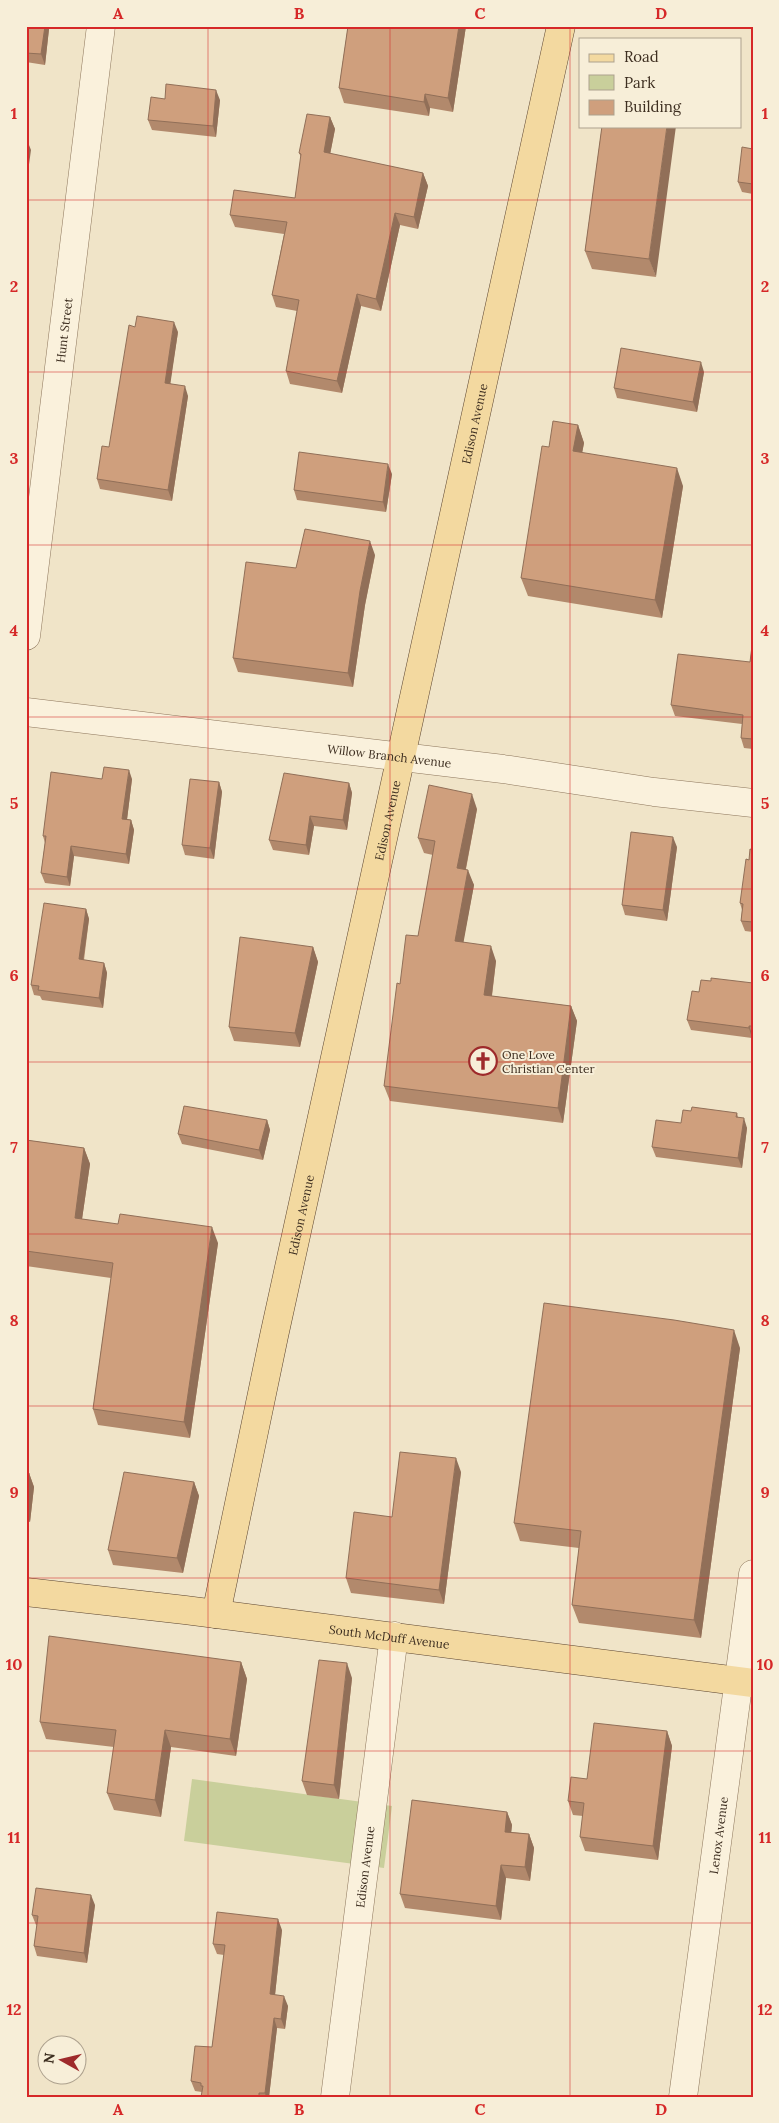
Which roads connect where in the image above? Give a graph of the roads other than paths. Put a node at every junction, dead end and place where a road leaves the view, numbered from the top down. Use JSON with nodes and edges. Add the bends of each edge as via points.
{"nodes":[{"id":1,"x":101,"y":26,"type":"edge"},
{"id":2,"x":561,"y":26,"type":"edge"},
{"id":3,"x":26,"y":636,"type":"edge"},
{"id":4,"x":26,"y":712,"type":"edge"},
{"id":5,"x":401,"y":758,"type":"junction"},
{"id":6,"x":753,"y":803,"type":"edge"},
{"id":7,"x":753,"y":1574,"type":"edge"},
{"id":8,"x":26,"y":1592,"type":"edge"},
{"id":9,"x":216,"y":1614,"type":"junction"},
{"id":10,"x":394,"y":1636,"type":"junction"},
{"id":11,"x":746,"y":1682,"type":"edge"},
{"id":12,"x":335,"y":2097,"type":"edge"},
{"id":13,"x":683,"y":2097,"type":"edge"}],
"edges":[{"from":1,"to":3,"type":"street","name":"Hunt Street"},
{"from":2,"to":5,"type":"main road","name":"Edison Avenue"},
{"from":4,"to":5,"type":"street","name":"Willow Branch Avenue"},
{"from":5,"to":6,"type":"street","name":"Willow Branch Avenue"},
{"from":5,"to":9,"type":"main road","name":"Edison Avenue"},
{"from":7,"to":11,"type":"street","name":"Lenox Avenue"},
{"from":8,"to":9,"type":"main road","name":"South McDuff Avenue"},
{"from":9,"to":10,"type":"main road","name":"South McDuff Avenue"},
{"from":10,"to":11,"type":"main road","name":"South McDuff Avenue"},
{"from":10,"to":12,"type":"street","name":"Edison Avenue"},
{"from":11,"to":13,"type":"street","name":"Lenox Avenue"}]}
